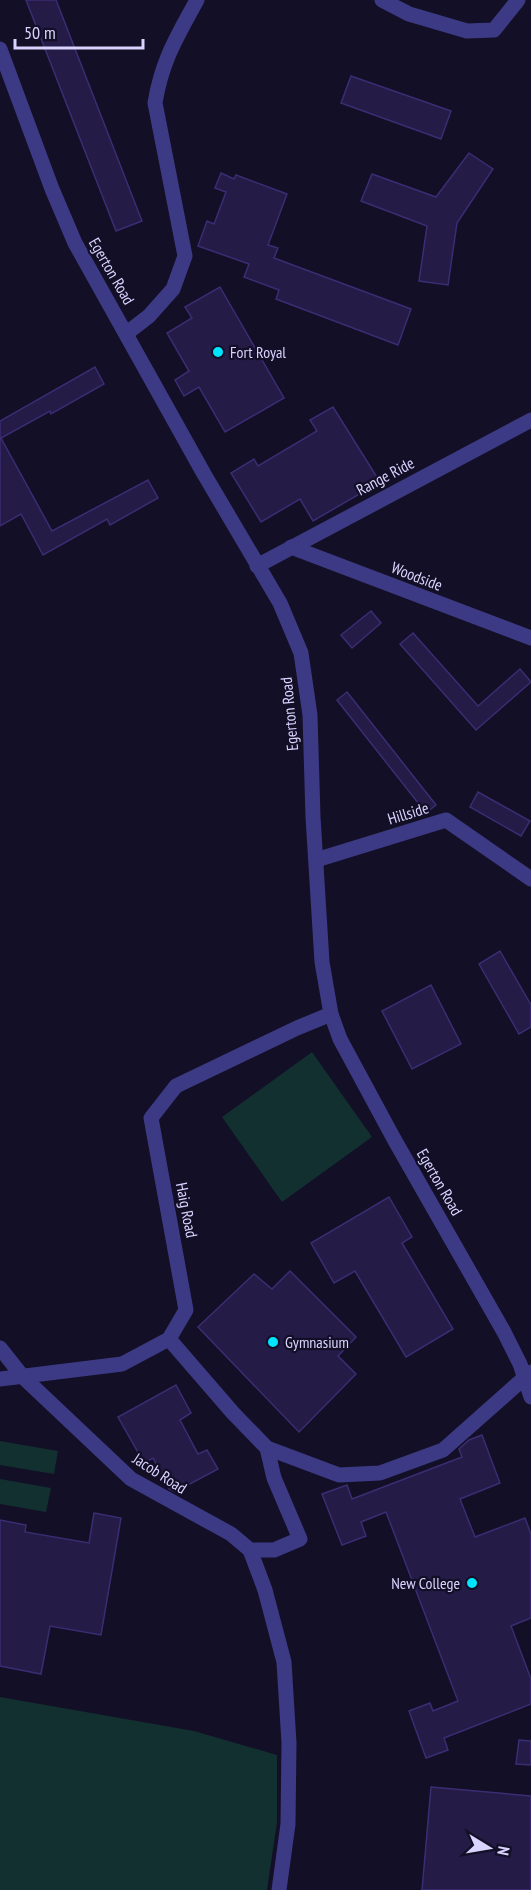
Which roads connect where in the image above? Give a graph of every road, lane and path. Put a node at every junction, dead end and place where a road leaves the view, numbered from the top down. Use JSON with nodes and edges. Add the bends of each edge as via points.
{"nodes":[{"id":1,"x":197,"y":0,"type":"edge"},
{"id":2,"x":382,"y":0,"type":"edge"},
{"id":3,"x":518,"y":0,"type":"edge"},
{"id":4,"x":0,"y":49,"type":"edge"},
{"id":5,"x":127,"y":333,"type":"junction"},
{"id":6,"x":531,"y":420,"type":"edge"},
{"id":7,"x":291,"y":547,"type":"junction"},
{"id":8,"x":257,"y":566,"type":"junction"},
{"id":9,"x":531,"y":638,"type":"edge"},
{"id":10,"x":316,"y":860,"type":"junction"},
{"id":11,"x":531,"y":879,"type":"edge"},
{"id":12,"x":331,"y":1014,"type":"junction"},
{"id":13,"x":169,"y":1339,"type":"junction"},
{"id":14,"x":0,"y":1348,"type":"edge"},
{"id":15,"x":528,"y":1375,"type":"edge"},
{"id":16,"x":23,"y":1377,"type":"junction"},
{"id":17,"x":0,"y":1379,"type":"edge"},
{"id":18,"x":531,"y":1397,"type":"edge"},
{"id":19,"x":267,"y":1448,"type":"junction"},
{"id":20,"x":250,"y":1550,"type":"junction"},
{"id":21,"x":279,"y":1890,"type":"edge"}],
"edges":[{"from":1,"to":5,"type":"street","via":[[166,57],[155,103],[185,256],[173,289]]},
{"from":2,"to":3,"type":"street","via":[[409,14],[467,31],[494,30]]},
{"from":4,"to":5,"type":"street","name":"Egerton Road","via":[[75,243]]},
{"from":5,"to":8,"type":"street","name":"Egerton Road"},
{"from":6,"to":7,"type":"street","name":"Range Ride"},
{"from":7,"to":8,"type":"street","name":"Range Ride"},
{"from":7,"to":9,"type":"street","name":"Woodside"},
{"from":8,"to":10,"type":"street","name":"Egerton Road","via":[[280,603],[302,653],[310,715]]},
{"from":10,"to":11,"type":"street","name":"Hillside","via":[[446,820]]},
{"from":10,"to":12,"type":"street","name":"Egerton Road","via":[[322,962]]},
{"from":12,"to":13,"type":"street","name":"Haig Road","via":[[176,1086],[151,1118],[186,1310]]},
{"from":12,"to":15,"type":"street","name":"Egerton Road","via":[[340,1039],[394,1138]]},
{"from":13,"to":16,"type":"street","via":[[122,1364]]},
{"from":13,"to":19,"type":"street"},
{"from":14,"to":16,"type":"street","name":"Jacob Road"},
{"from":15,"to":18,"type":"street","name":"Egerton Road"},
{"from":15,"to":19,"type":"street","via":[[442,1450],[380,1473],[339,1475]]},
{"from":16,"to":17,"type":"street"},
{"from":16,"to":20,"type":"street","name":"Jacob Road","via":[[131,1479],[231,1534]]},
{"from":19,"to":20,"type":"street","via":[[274,1478],[300,1539],[274,1550]]},
{"from":20,"to":21,"type":"street","via":[[284,1662],[288,1824]]}]}
